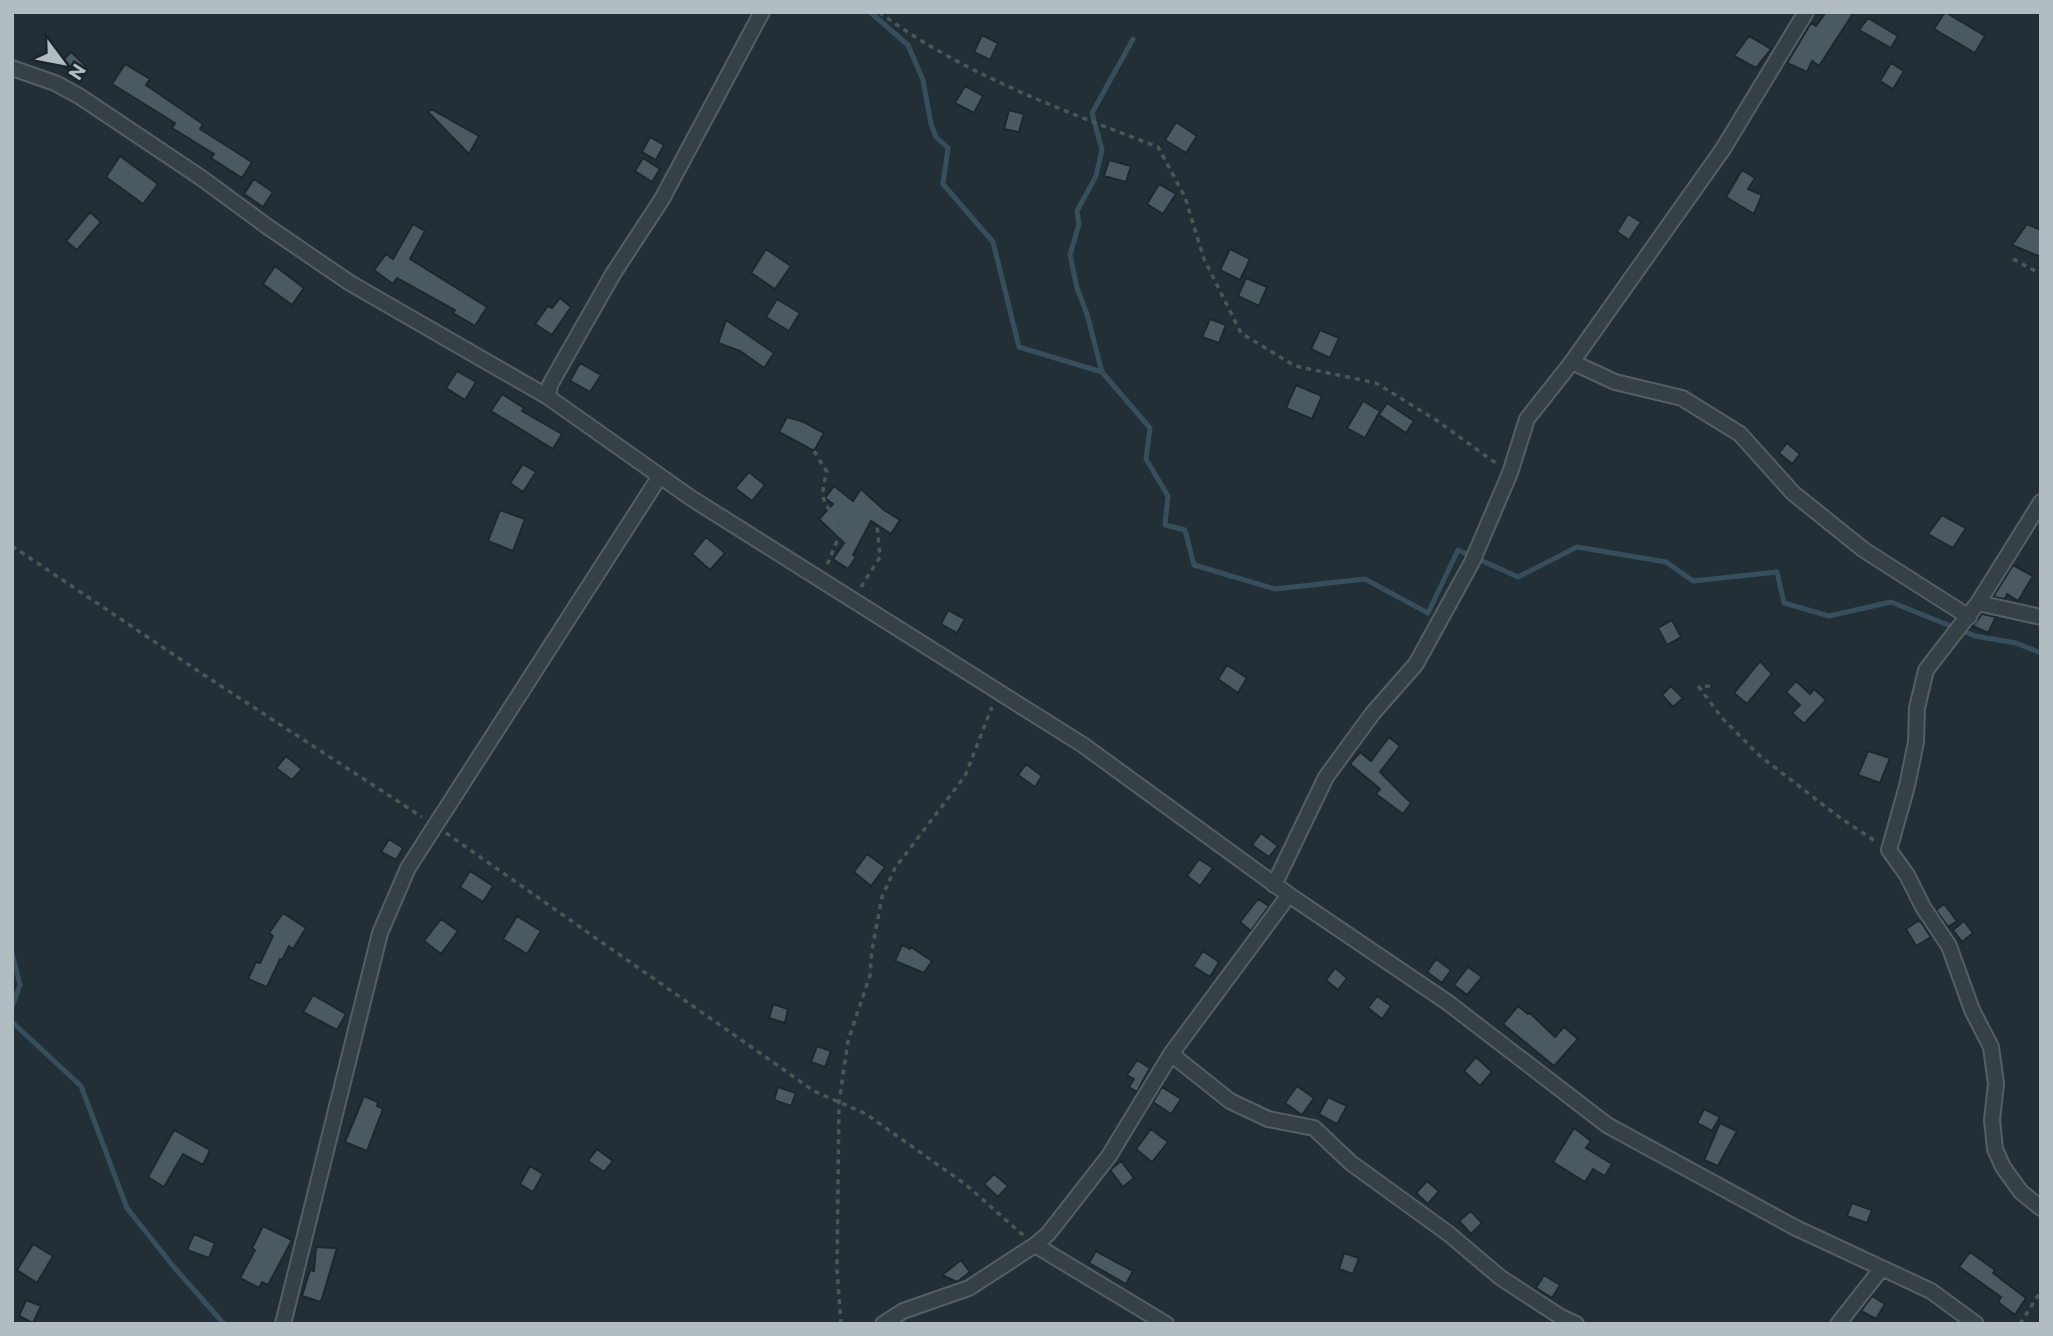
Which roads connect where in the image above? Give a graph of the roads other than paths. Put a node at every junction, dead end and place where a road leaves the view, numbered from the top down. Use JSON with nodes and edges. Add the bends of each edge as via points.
{"nodes":[{"id":1,"x":762,"y":12,"type":"edge"},
{"id":2,"x":1806,"y":12,"type":"edge"},
{"id":3,"x":12,"y":68,"type":"edge"},
{"id":4,"x":1572,"y":362,"type":"junction"},
{"id":5,"x":548,"y":397,"type":"junction"},
{"id":6,"x":660,"y":476,"type":"junction"},
{"id":7,"x":2041,"y":502,"type":"edge"},
{"id":8,"x":1978,"y":603,"type":"junction"},
{"id":9,"x":1969,"y":617,"type":"junction"},
{"id":10,"x":2041,"y":617,"type":"edge"},
{"id":11,"x":1274,"y":885,"type":"junction"},
{"id":12,"x":1289,"y":895,"type":"junction"},
{"id":13,"x":1171,"y":1054,"type":"junction"},
{"id":14,"x":2041,"y":1208,"type":"edge"},
{"id":15,"x":1035,"y":1245,"type":"junction"},
{"id":16,"x":1882,"y":1268,"type":"junction"},
{"id":17,"x":283,"y":1324,"type":"edge"},
{"id":18,"x":883,"y":1324,"type":"edge"},
{"id":19,"x":1167,"y":1324,"type":"edge"},
{"id":20,"x":1576,"y":1324,"type":"edge"},
{"id":21,"x":1839,"y":1324,"type":"edge"},
{"id":22,"x":1976,"y":1324,"type":"edge"}],
"edges":[{"from":1,"to":5,"type":"street","via":[[662,198],[568,352]]},
{"from":2,"to":4,"type":"street","via":[[1723,149]]},
{"from":3,"to":5,"type":"street","via":[[79,96],[350,283]]},
{"from":4,"to":9,"type":"street","via":[[1615,382],[1682,398],[1740,434],[1793,493],[1864,550]]},
{"from":4,"to":11,"type":"street","via":[[1527,419],[1510,473],[1472,562],[1416,664],[1326,777]]},
{"from":5,"to":6,"type":"street"},
{"from":6,"to":11,"type":"street","via":[[1083,745]]},
{"from":6,"to":17,"type":"street","via":[[408,868],[380,933]]},
{"from":7,"to":8,"type":"street"},
{"from":8,"to":9,"type":"street"},
{"from":8,"to":10,"type":"street"},
{"from":9,"to":14,"type":"street","via":[[1926,670],[1912,764],[1889,850],[1949,946],[1991,1047],[1996,1084],[1995,1149],[2021,1192]]},
{"from":11,"to":12,"type":"street"},
{"from":12,"to":13,"type":"street"},
{"from":12,"to":16,"type":"street","via":[[1447,1002],[1607,1125],[1794,1227]]},
{"from":13,"to":15,"type":"street","via":[[1109,1156]]},
{"from":13,"to":20,"type":"street","via":[[1230,1101],[1268,1119],[1314,1128],[1351,1163],[1501,1278]]},
{"from":15,"to":18,"type":"street","via":[[969,1288],[903,1311]]},
{"from":15,"to":19,"type":"street"},
{"from":16,"to":21,"type":"street"},
{"from":16,"to":22,"type":"street","via":[[1931,1291]]}]}
